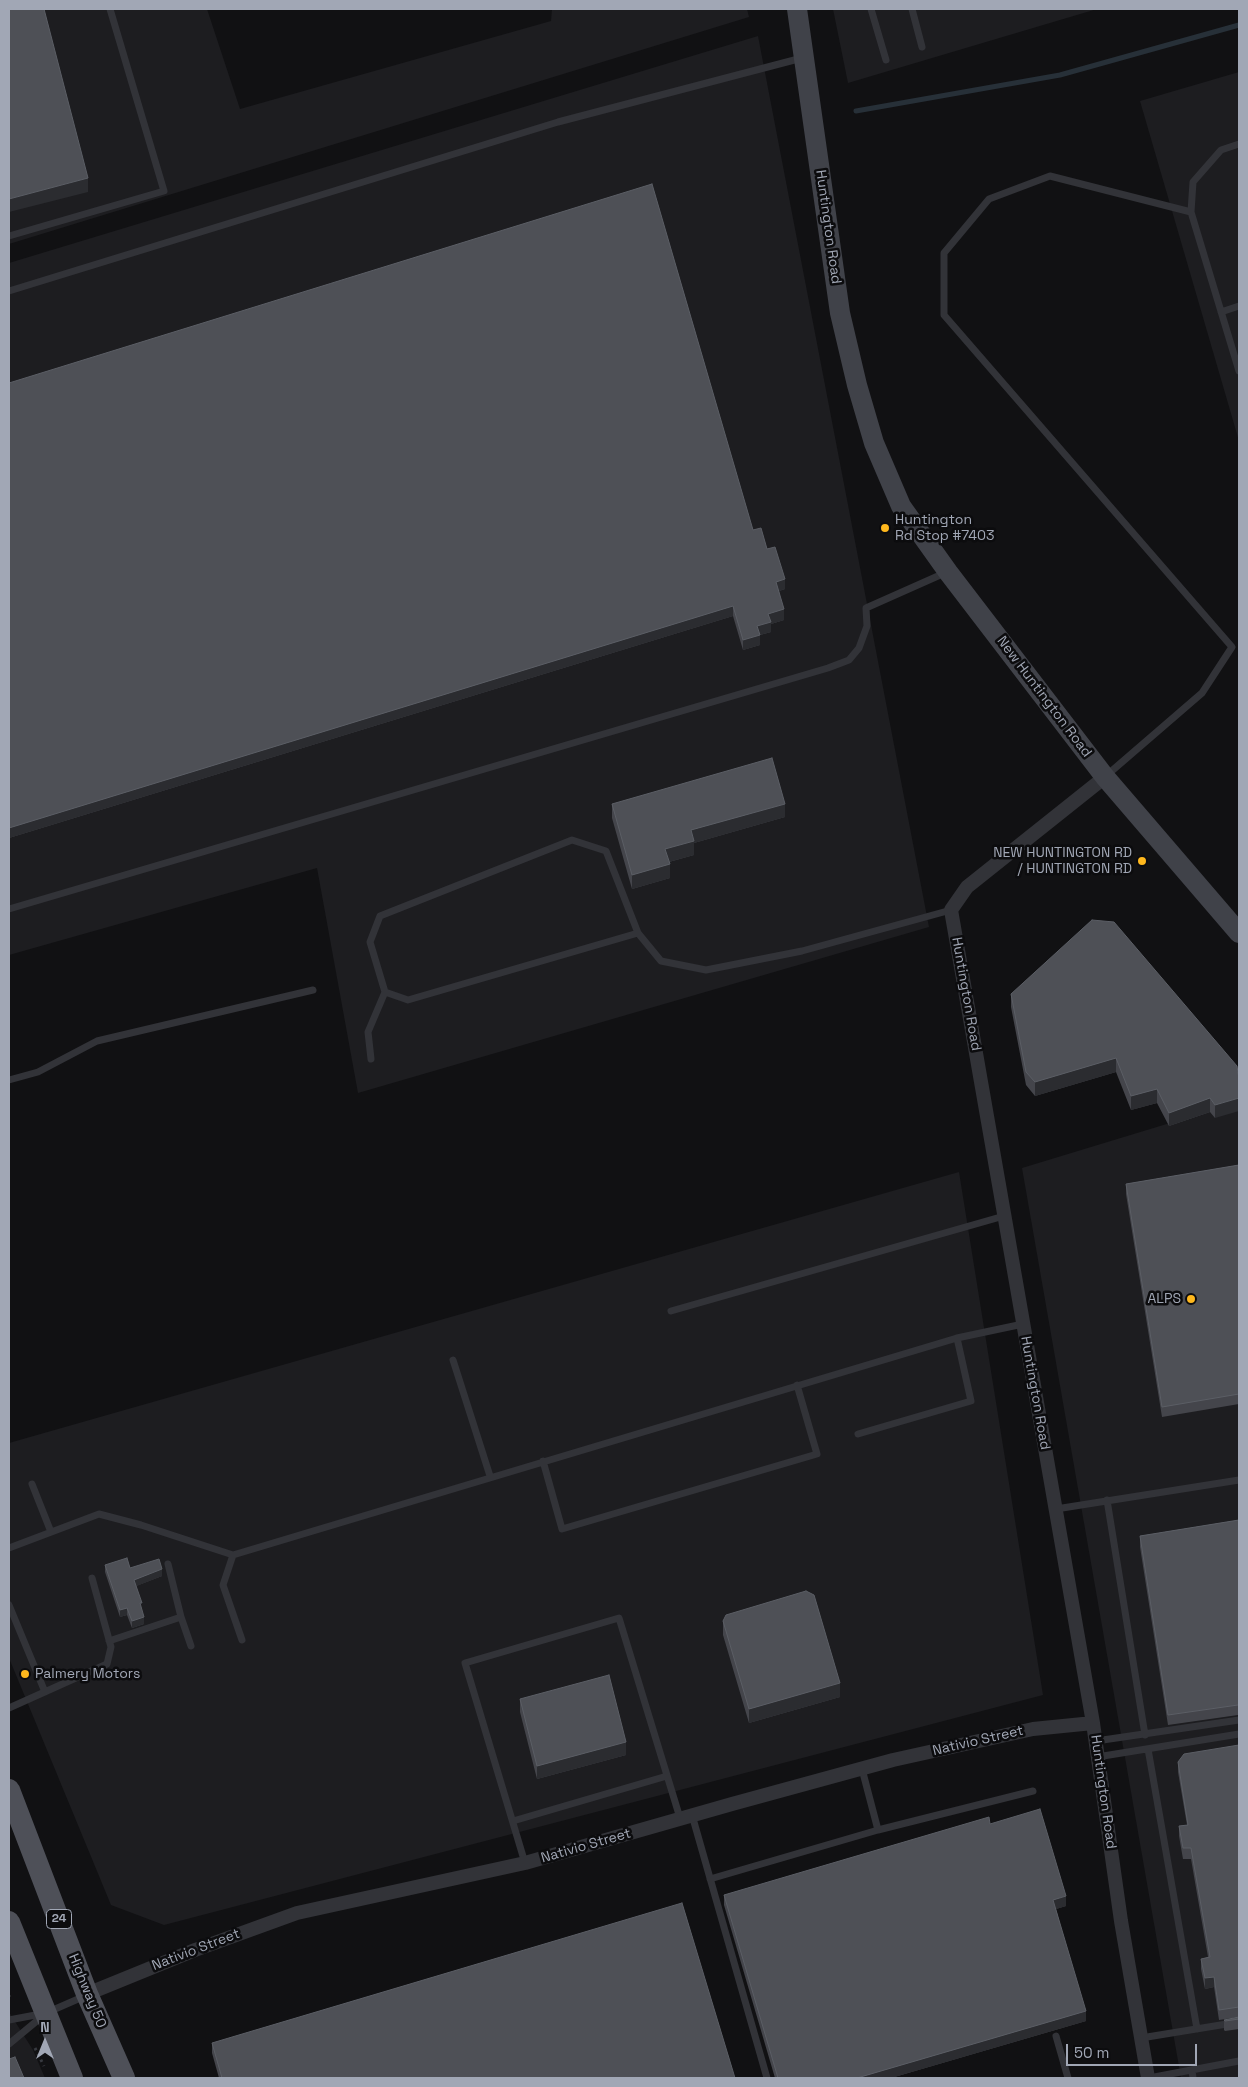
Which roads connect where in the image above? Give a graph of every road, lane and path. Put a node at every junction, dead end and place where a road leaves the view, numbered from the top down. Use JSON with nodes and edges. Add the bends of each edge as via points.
{"nodes":[{"id":1,"x":110,"y":9,"type":"edge"},
{"id":2,"x":797,"y":9,"type":"edge"},
{"id":3,"x":871,"y":9,"type":"edge"},
{"id":4,"x":912,"y":9,"type":"edge"},
{"id":5,"x":922,"y":47,"type":"dead end"},
{"id":6,"x":805,"y":58,"type":"junction"},
{"id":7,"x":886,"y":60,"type":"dead end"},
{"id":8,"x":1239,"y":144,"type":"edge"},
{"id":9,"x":1191,"y":212,"type":"junction"},
{"id":10,"x":9,"y":236,"type":"edge"},
{"id":11,"x":9,"y":291,"type":"edge"},
{"id":12,"x":1239,"y":306,"type":"edge"},
{"id":13,"x":1221,"y":312,"type":"junction"},
{"id":14,"x":1239,"y":371,"type":"edge"},
{"id":15,"x":874,"y":443,"type":"joint"},
{"id":16,"x":948,"y":572,"type":"junction"},
{"id":17,"x":1105,"y":777,"type":"junction"},
{"id":18,"x":9,"y":909,"type":"edge"},
{"id":19,"x":951,"y":910,"type":"junction"},
{"id":20,"x":638,"y":933,"type":"junction"},
{"id":21,"x":1239,"y":933,"type":"edge"},
{"id":22,"x":313,"y":990,"type":"dead end"},
{"id":23,"x":385,"y":992,"type":"junction"},
{"id":24,"x":371,"y":1059,"type":"dead end"},
{"id":25,"x":9,"y":1080,"type":"edge"},
{"id":26,"x":1004,"y":1216,"type":"junction"},
{"id":27,"x":671,"y":1310,"type":"dead end"},
{"id":28,"x":1023,"y":1324,"type":"junction"},
{"id":29,"x":957,"y":1338,"type":"junction"},
{"id":30,"x":452,"y":1360,"type":"dead end"},
{"id":31,"x":798,"y":1385,"type":"junction"},
{"id":32,"x":858,"y":1434,"type":"dead end"},
{"id":33,"x":543,"y":1461,"type":"junction"},
{"id":34,"x":490,"y":1476,"type":"junction"},
{"id":35,"x":1239,"y":1480,"type":"edge"},
{"id":36,"x":32,"y":1484,"type":"dead end"},
{"id":37,"x":1107,"y":1500,"type":"junction"},
{"id":38,"x":1056,"y":1508,"type":"junction"},
{"id":39,"x":51,"y":1532,"type":"junction"},
{"id":40,"x":9,"y":1548,"type":"edge"},
{"id":41,"x":233,"y":1555,"type":"junction"},
{"id":42,"x":168,"y":1564,"type":"dead end"},
{"id":43,"x":92,"y":1578,"type":"dead end"},
{"id":44,"x":9,"y":1605,"type":"edge"},
{"id":45,"x":181,"y":1617,"type":"junction"},
{"id":46,"x":242,"y":1640,"type":"dead end"},
{"id":47,"x":109,"y":1641,"type":"junction"},
{"id":48,"x":191,"y":1646,"type":"dead end"},
{"id":49,"x":45,"y":1692,"type":"junction"},
{"id":50,"x":9,"y":1708,"type":"edge"},
{"id":51,"x":1239,"y":1720,"type":"edge"},
{"id":52,"x":1093,"y":1723,"type":"junction"},
{"id":53,"x":1145,"y":1734,"type":"junction"},
{"id":54,"x":1239,"y":1734,"type":"edge"},
{"id":55,"x":1096,"y":1741,"type":"junction"},
{"id":56,"x":1148,"y":1749,"type":"junction"},
{"id":57,"x":1098,"y":1757,"type":"junction"},
{"id":58,"x":862,"y":1769,"type":"junction"},
{"id":59,"x":667,"y":1776,"type":"junction"},
{"id":60,"x":9,"y":1790,"type":"edge"},
{"id":61,"x":1033,"y":1791,"type":"dead end"},
{"id":62,"x":686,"y":1817,"type":"junction"},
{"id":63,"x":513,"y":1821,"type":"junction"},
{"id":64,"x":878,"y":1830,"type":"junction"},
{"id":65,"x":525,"y":1863,"type":"junction"},
{"id":66,"x":710,"y":1879,"type":"junction"},
{"id":67,"x":9,"y":1922,"type":"edge"},
{"id":68,"x":87,"y":1994,"type":"junction"},
{"id":69,"x":46,"y":2014,"type":"junction"},
{"id":70,"x":9,"y":2020,"type":"edge"},
{"id":71,"x":1239,"y":2022,"type":"edge"},
{"id":72,"x":1197,"y":2029,"type":"junction"},
{"id":73,"x":1056,"y":2036,"type":"dead end"},
{"id":74,"x":1141,"y":2038,"type":"junction"},
{"id":75,"x":9,"y":2044,"type":"edge"},
{"id":76,"x":1239,"y":2061,"type":"edge"},
{"id":77,"x":1192,"y":2070,"type":"junction"},
{"id":78,"x":72,"y":2078,"type":"edge"},
{"id":79,"x":124,"y":2078,"type":"edge"},
{"id":80,"x":767,"y":2078,"type":"edge"},
{"id":81,"x":1068,"y":2078,"type":"edge"},
{"id":82,"x":1149,"y":2078,"type":"edge"},
{"id":83,"x":1193,"y":2078,"type":"edge"}],
"edges":[{"from":1,"to":10,"type":"lane","via":[[164,191]]},
{"from":2,"to":6,"type":"street","name":"Huntington Road"},
{"from":3,"to":7,"type":"lane"},
{"from":4,"to":5,"type":"lane"},
{"from":6,"to":11,"type":"lane","via":[[558,122]]},
{"from":6,"to":15,"type":"street","name":"Huntington Road","via":[[840,313]]},
{"from":8,"to":9,"type":"lane","via":[[1221,150],[1193,182]]},
{"from":9,"to":13,"type":"lane"},
{"from":9,"to":17,"type":"lane","via":[[1050,176],[989,198],[944,253],[944,315],[1232,647],[1202,693]]},
{"from":12,"to":13,"type":"lane"},
{"from":13,"to":14,"type":"lane"},
{"from":15,"to":16,"type":"street","name":"New Huntington Road","via":[[901,506]]},
{"from":16,"to":17,"type":"street","name":"New Huntington Road"},
{"from":16,"to":18,"type":"lane","via":[[866,608],[867,626],[859,648],[849,660],[828,668]]},
{"from":17,"to":19,"type":"street","via":[[967,887]]},
{"from":17,"to":21,"type":"street","name":"New Huntington Road"},
{"from":19,"to":20,"type":"lane","via":[[802,951],[706,970],[661,960]]},
{"from":19,"to":26,"type":"street","name":"Huntington Road"},
{"from":20,"to":23,"type":"lane","via":[[408,1000]]},
{"from":20,"to":23,"type":"lane","via":[[606,851],[572,840],[380,916],[370,942]]},
{"from":22,"to":25,"type":"lane","via":[[97,1041],[38,1072]]},
{"from":23,"to":24,"type":"lane","via":[[368,1032]]},
{"from":26,"to":27,"type":"lane"},
{"from":26,"to":28,"type":"street","name":"Huntington Road"},
{"from":28,"to":29,"type":"lane"},
{"from":28,"to":38,"type":"street","name":"Huntington Road"},
{"from":29,"to":31,"type":"lane"},
{"from":29,"to":32,"type":"lane","via":[[971,1401]]},
{"from":30,"to":34,"type":"lane"},
{"from":31,"to":33,"type":"lane"},
{"from":31,"to":33,"type":"lane","via":[[816,1454],[562,1529]]},
{"from":33,"to":34,"type":"lane"},
{"from":34,"to":41,"type":"lane"},
{"from":35,"to":37,"type":"lane"},
{"from":36,"to":39,"type":"lane"},
{"from":37,"to":38,"type":"lane"},
{"from":37,"to":53,"type":"lane"},
{"from":38,"to":52,"type":"street","name":"Huntington Road"},
{"from":39,"to":40,"type":"lane"},
{"from":39,"to":41,"type":"lane","via":[[99,1514]]},
{"from":41,"to":46,"type":"lane","via":[[223,1585]]},
{"from":42,"to":45,"type":"lane"},
{"from":43,"to":47,"type":"lane"},
{"from":44,"to":49,"type":"lane"},
{"from":45,"to":47,"type":"lane"},
{"from":45,"to":48,"type":"lane"},
{"from":47,"to":49,"type":"lane","via":[[107,1664]]},
{"from":49,"to":50,"type":"lane"},
{"from":51,"to":53,"type":"lane"},
{"from":52,"to":55,"type":"street","name":"Huntington Road"},
{"from":52,"to":58,"type":"street","name":"Nativio Street","via":[[1033,1729]]},
{"from":53,"to":55,"type":"lane"},
{"from":54,"to":56,"type":"lane"},
{"from":55,"to":57,"type":"street","name":"Huntington Road"},
{"from":56,"to":57,"type":"lane"},
{"from":56,"to":72,"type":"lane"},
{"from":57,"to":74,"type":"street","name":"Huntington Road"},
{"from":58,"to":62,"type":"street","name":"Nativio Street"},
{"from":58,"to":64,"type":"lane"},
{"from":59,"to":62,"type":"lane"},
{"from":59,"to":63,"type":"lane"},
{"from":59,"to":63,"type":"lane","via":[[620,1618],[465,1663]]},
{"from":60,"to":68,"type":"main road","name":"Highway 50","number":"24"},
{"from":61,"to":64,"type":"lane"},
{"from":62,"to":65,"type":"street","name":"Nativio Street"},
{"from":62,"to":66,"type":"lane"},
{"from":63,"to":65,"type":"lane"},
{"from":64,"to":66,"type":"lane"},
{"from":65,"to":68,"type":"street","name":"Nativio Street","via":[[297,1913]]},
{"from":66,"to":80,"type":"lane"},
{"from":67,"to":69,"type":"main road"},
{"from":68,"to":69,"type":"lane"},
{"from":68,"to":79,"type":"main road","name":"Highway 50","number":"24"},
{"from":69,"to":70,"type":"lane"},
{"from":69,"to":75,"type":"lane"},
{"from":69,"to":78,"type":"main road"},
{"from":71,"to":72,"type":"lane"},
{"from":72,"to":74,"type":"lane"},
{"from":73,"to":81,"type":"lane"},
{"from":74,"to":82,"type":"street","name":"Huntington Road"},
{"from":76,"to":77,"type":"lane"},
{"from":77,"to":82,"type":"lane"},
{"from":77,"to":83,"type":"lane"}]}
